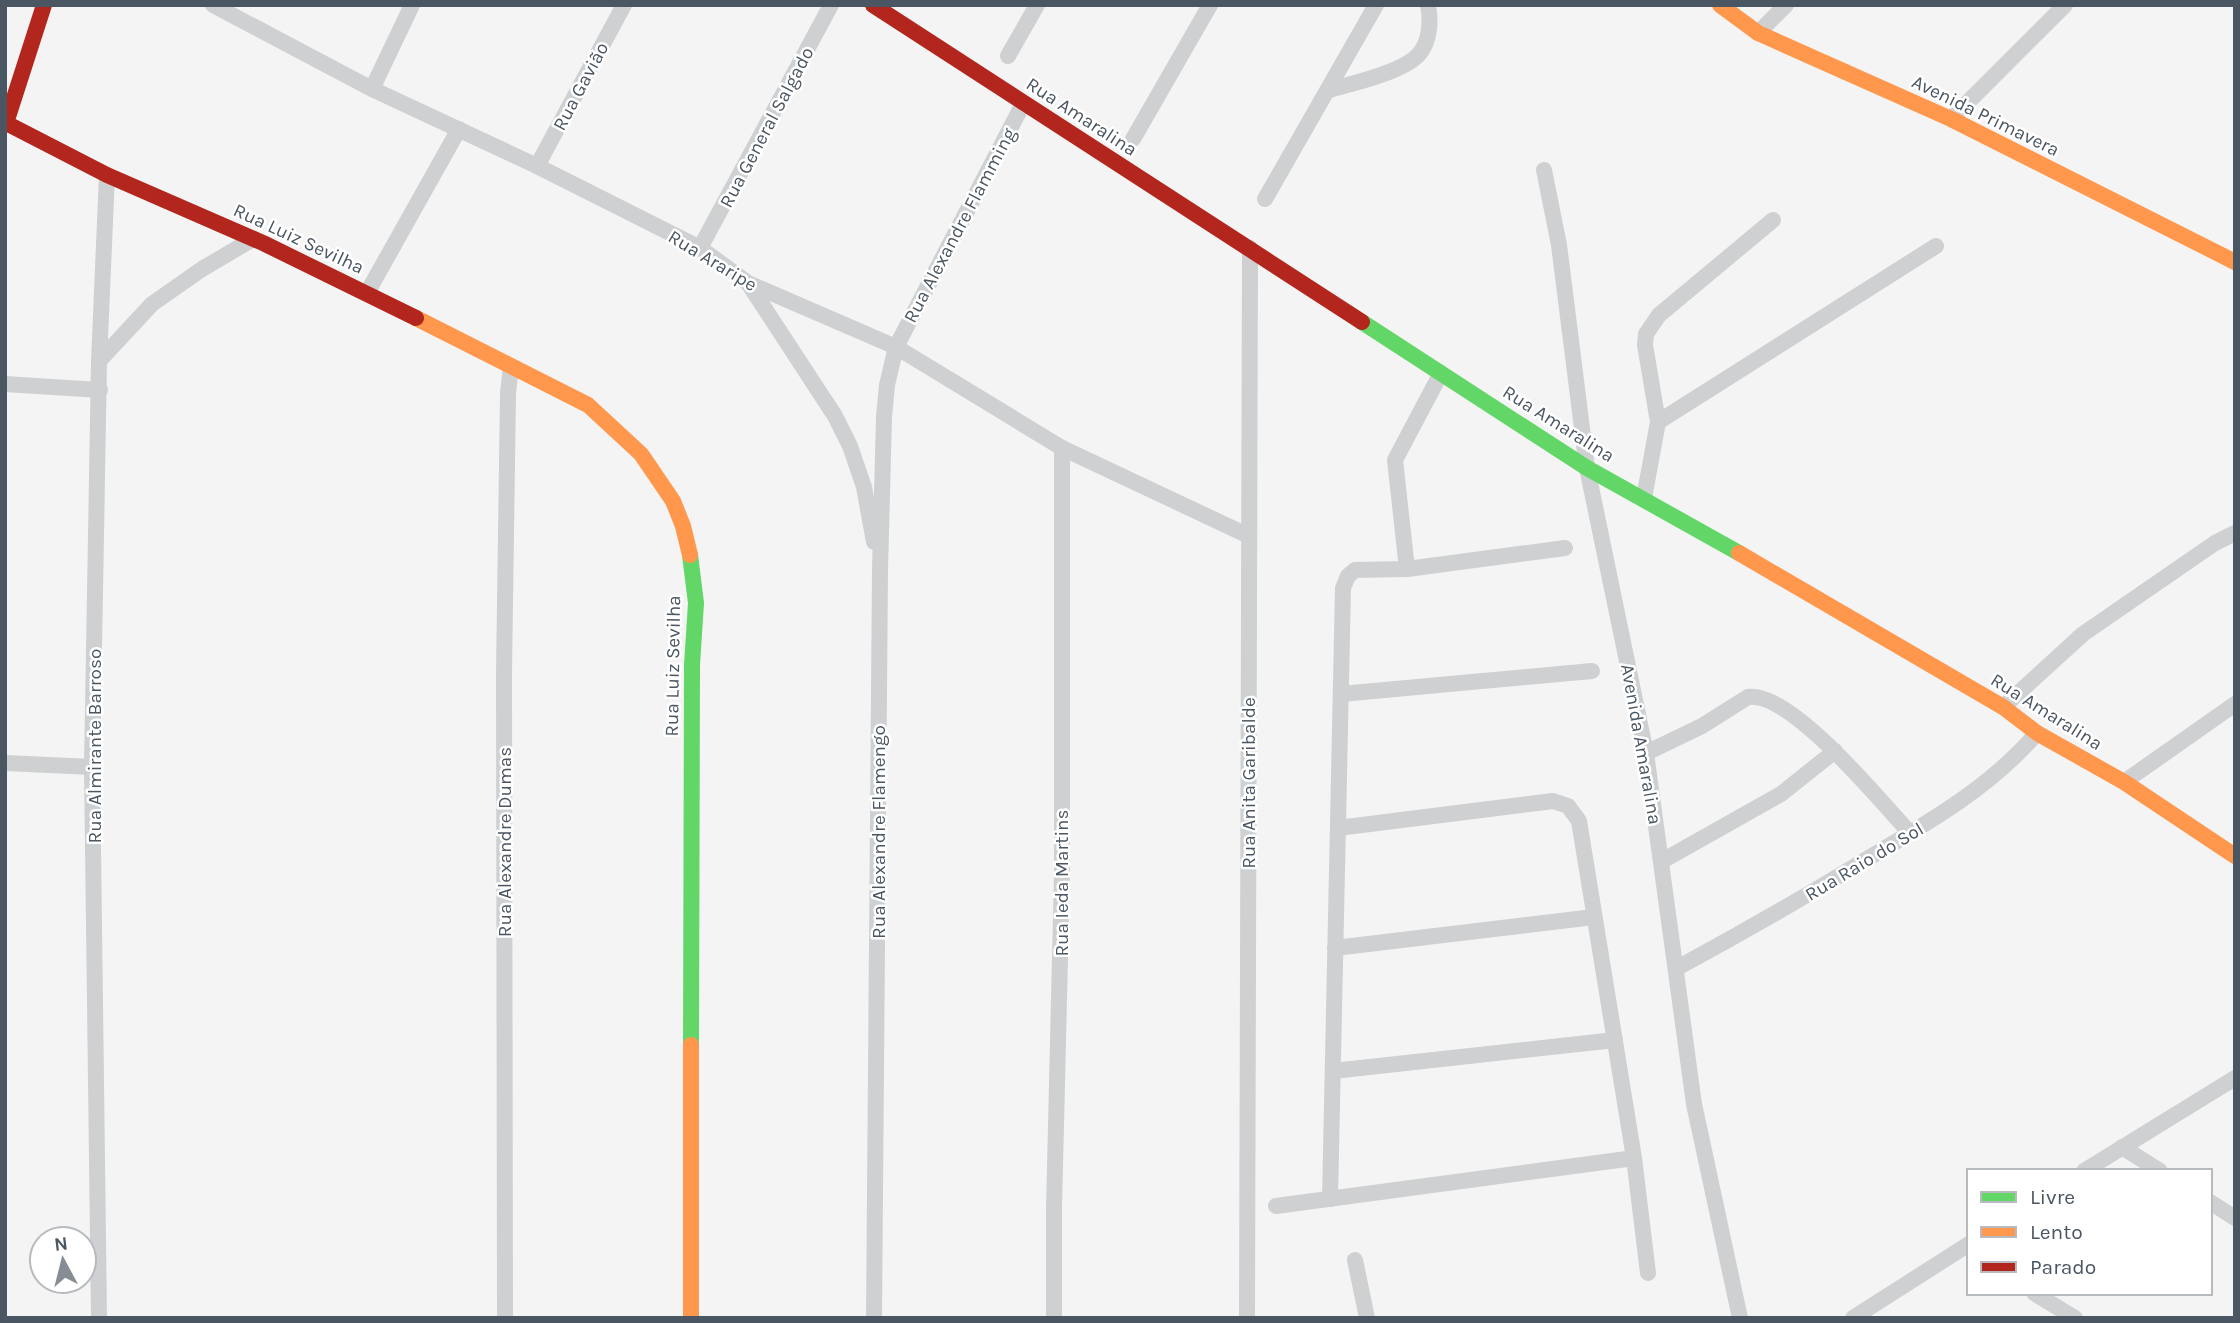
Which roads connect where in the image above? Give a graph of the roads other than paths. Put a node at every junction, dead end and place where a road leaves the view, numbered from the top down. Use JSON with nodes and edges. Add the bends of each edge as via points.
{"nodes":[{"id":1,"x":44,"y":5,"type":"edge"},
{"id":2,"x":213,"y":5,"type":"edge"},
{"id":3,"x":412,"y":5,"type":"edge"},
{"id":4,"x":624,"y":5,"type":"edge"},
{"id":5,"x":831,"y":5,"type":"edge"},
{"id":6,"x":873,"y":5,"type":"edge"},
{"id":7,"x":1037,"y":5,"type":"edge"},
{"id":8,"x":1210,"y":5,"type":"edge"},
{"id":9,"x":1376,"y":5,"type":"edge"},
{"id":10,"x":1428,"y":5,"type":"edge"},
{"id":11,"x":1720,"y":5,"type":"edge"},
{"id":12,"x":1786,"y":5,"type":"edge"},
{"id":13,"x":2065,"y":5,"type":"edge"},
{"id":14,"x":1758,"y":33,"type":"junction"},
{"id":15,"x":1008,"y":56,"type":"dead end"},
{"id":16,"x":372,"y":89,"type":"junction"},
{"id":17,"x":1329,"y":90,"type":"junction"},
{"id":18,"x":1023,"y":104,"type":"junction"},
{"id":19,"x":1951,"y":119,"type":"junction"},
{"id":20,"x":6,"y":123,"type":"edge"},
{"id":21,"x":459,"y":129,"type":"junction"},
{"id":22,"x":1133,"y":139,"type":"dead end"},
{"id":23,"x":537,"y":166,"type":"junction"},
{"id":24,"x":1544,"y":170,"type":"dead end"},
{"id":25,"x":107,"y":176,"type":"junction"},
{"id":26,"x":1265,"y":199,"type":"dead end"},
{"id":27,"x":1773,"y":220,"type":"dead end"},
{"id":28,"x":253,"y":239,"type":"junction"},
{"id":29,"x":1936,"y":246,"type":"dead end"},
{"id":30,"x":700,"y":248,"type":"junction"},
{"id":31,"x":1250,"y":248,"type":"junction"},
{"id":32,"x":2235,"y":262,"type":"edge"},
{"id":33,"x":748,"y":283,"type":"junction"},
{"id":34,"x":367,"y":293,"type":"junction"},
{"id":35,"x":896,"y":347,"type":"junction"},
{"id":36,"x":99,"y":361,"type":"junction"},
{"id":37,"x":511,"y":366,"type":"junction"},
{"id":38,"x":1441,"y":373,"type":"junction"},
{"id":39,"x":5,"y":384,"type":"edge"},
{"id":40,"x":100,"y":390,"type":"junction"},
{"id":41,"x":1658,"y":422,"type":"junction"},
{"id":42,"x":1062,"y":448,"type":"junction"},
{"id":43,"x":1587,"y":468,"type":"junction"},
{"id":44,"x":1644,"y":498,"type":"junction"},
{"id":45,"x":2235,"y":533,"type":"edge"},
{"id":46,"x":1249,"y":536,"type":"junction"},
{"id":47,"x":1565,"y":548,"type":"dead end"},
{"id":48,"x":1407,"y":569,"type":"junction"},
{"id":49,"x":880,"y":570,"type":"junction"},
{"id":50,"x":1592,"y":671,"type":"dead end"},
{"id":51,"x":1341,"y":694,"type":"junction"},
{"id":52,"x":2235,"y":704,"type":"edge"},
{"id":53,"x":2003,"y":707,"type":"junction"},
{"id":54,"x":2037,"y":733,"type":"junction"},
{"id":55,"x":1835,"y":751,"type":"junction"},
{"id":56,"x":1646,"y":753,"type":"junction"},
{"id":57,"x":5,"y":763,"type":"edge"},
{"id":58,"x":92,"y":767,"type":"junction"},
{"id":59,"x":2124,"y":782,"type":"junction"},
{"id":60,"x":1338,"y":828,"type":"junction"},
{"id":61,"x":1910,"y":834,"type":"junction"},
{"id":62,"x":2235,"y":856,"type":"edge"},
{"id":63,"x":1662,"y":861,"type":"junction"},
{"id":64,"x":1594,"y":917,"type":"junction"},
{"id":65,"x":1335,"y":948,"type":"junction"},
{"id":66,"x":1677,"y":968,"type":"junction"},
{"id":67,"x":1615,"y":1040,"type":"junction"},
{"id":68,"x":1333,"y":1071,"type":"junction"},
{"id":69,"x":2235,"y":1078,"type":"edge"},
{"id":70,"x":2122,"y":1147,"type":"junction"},
{"id":71,"x":1634,"y":1158,"type":"junction"},
{"id":72,"x":2087,"y":1169,"type":"edge"},
{"id":73,"x":2157,"y":1169,"type":"edge"},
{"id":74,"x":1330,"y":1199,"type":"junction"},
{"id":75,"x":2212,"y":1203,"type":"edge"},
{"id":76,"x":1276,"y":1206,"type":"dead end"},
{"id":77,"x":2235,"y":1218,"type":"edge"},
{"id":78,"x":1966,"y":1249,"type":"edge"},
{"id":79,"x":1355,"y":1260,"type":"dead end"},
{"id":80,"x":1648,"y":1273,"type":"dead end"},
{"id":81,"x":2037,"y":1295,"type":"edge"},
{"id":82,"x":99,"y":1318,"type":"edge"},
{"id":83,"x":505,"y":1318,"type":"edge"},
{"id":84,"x":691,"y":1318,"type":"edge"},
{"id":85,"x":874,"y":1318,"type":"edge"},
{"id":86,"x":1054,"y":1318,"type":"edge"},
{"id":87,"x":1247,"y":1318,"type":"edge"},
{"id":88,"x":1367,"y":1318,"type":"edge"},
{"id":89,"x":1740,"y":1318,"type":"edge"},
{"id":90,"x":1853,"y":1318,"type":"edge"},
{"id":91,"x":2075,"y":1318,"type":"edge"}],
"edges":[{"from":1,"to":20,"type":"street"},
{"from":2,"to":16,"type":"street","name":"Rua Araripe"},
{"from":3,"to":16,"type":"street"},
{"from":4,"to":23,"type":"street","name":"Rua Gavião"},
{"from":5,"to":30,"type":"street","name":"Rua General Salgado"},
{"from":6,"to":18,"type":"street","name":"Rua Amaralina"},
{"from":7,"to":15,"type":"street"},
{"from":8,"to":22,"type":"street"},
{"from":9,"to":17,"type":"street"},
{"from":10,"to":17,"type":"street","via":[[1429,33],[1419,54],[1372,79]]},
{"from":11,"to":14,"type":"street","name":"Avenida Primavera"},
{"from":12,"to":14,"type":"street"},
{"from":13,"to":19,"type":"street"},
{"from":14,"to":19,"type":"street","name":"Avenida Primavera"},
{"from":16,"to":21,"type":"street","name":"Rua Araripe"},
{"from":17,"to":26,"type":"street"},
{"from":18,"to":31,"type":"street","name":"Rua Amaralina"},
{"from":18,"to":35,"type":"street","name":"Rua Alexandre Flamming"},
{"from":19,"to":32,"type":"street","name":"Avenida Primavera"},
{"from":20,"to":25,"type":"street","name":"Rua Luiz Sevilha"},
{"from":21,"to":23,"type":"street","name":"Rua Araripe"},
{"from":21,"to":34,"type":"street"},
{"from":23,"to":30,"type":"street","name":"Rua Araripe"},
{"from":24,"to":43,"type":"street","name":"Avenida Amaralina","via":[[1559,245]]},
{"from":25,"to":28,"type":"street","name":"Rua Luiz Sevilha"},
{"from":25,"to":36,"type":"street","name":"Rua Almirante Barroso"},
{"from":27,"to":41,"type":"street","via":[[1659,315],[1646,334]]},
{"from":28,"to":34,"type":"street","name":"Rua Luiz Sevilha"},
{"from":28,"to":36,"type":"street","via":[[152,304]]},
{"from":29,"to":41,"type":"street"},
{"from":30,"to":33,"type":"street","name":"Rua Araripe"},
{"from":31,"to":38,"type":"street","name":"Rua Amaralina"},
{"from":31,"to":46,"type":"street","name":"Rua Anita Garibalde"},
{"from":33,"to":35,"type":"street","name":"Rua Araripe"},
{"from":33,"to":49,"type":"street","via":[[850,446]]},
{"from":34,"to":37,"type":"street","name":"Rua Luiz Sevilha"},
{"from":35,"to":42,"type":"street","name":"Rua Araripe"},
{"from":35,"to":49,"type":"street","name":"Rua Alexandre Flamengo","via":[[884,417]]},
{"from":36,"to":40,"type":"street","name":"Rua Almirante Barroso"},
{"from":37,"to":83,"type":"street","name":"Rua Alexandre Dumas","via":[[504,673]]},
{"from":37,"to":84,"type":"street","name":"Rua Luiz Sevilha","via":[[587,405],[641,453],[673,501],[689,546],[696,603],[692,665]]},
{"from":38,"to":43,"type":"street","name":"Rua Amaralina"},
{"from":38,"to":48,"type":"street","via":[[1395,460]]},
{"from":39,"to":40,"type":"street"},
{"from":40,"to":58,"type":"street","name":"Rua Almirante Barroso"},
{"from":41,"to":44,"type":"street"},
{"from":42,"to":46,"type":"street","name":"Rua Araripe"},
{"from":42,"to":86,"type":"street","name":"Rua Ieda Martins","via":[[1062,873]]},
{"from":43,"to":44,"type":"street","name":"Rua Amaralina"},
{"from":43,"to":56,"type":"street","name":"Avenida Amaralina"},
{"from":44,"to":53,"type":"street","name":"Rua Amaralina"},
{"from":45,"to":53,"type":"street","via":[[2083,634]]},
{"from":46,"to":87,"type":"street","name":"Rua Anita Garibalde"},
{"from":47,"to":48,"type":"street"},
{"from":48,"to":51,"type":"street","via":[[1355,570],[1348,576],[1343,588]]},
{"from":49,"to":85,"type":"street","name":"Rua Alexandre Flamengo"},
{"from":50,"to":51,"type":"street"},
{"from":51,"to":60,"type":"street"},
{"from":52,"to":59,"type":"street"},
{"from":53,"to":54,"type":"street","name":"Rua Amaralina"},
{"from":54,"to":59,"type":"street","name":"Rua Amaralina"},
{"from":54,"to":61,"type":"street","name":"Rua Raio do Sol","via":[[1996,774]]},
{"from":55,"to":56,"type":"street","via":[[1816,732],[1756,696]]},
{"from":55,"to":61,"type":"street"},
{"from":55,"to":63,"type":"street","via":[[1781,794]]},
{"from":56,"to":63,"type":"street","name":"Avenida Amaralina"},
{"from":57,"to":58,"type":"street"},
{"from":58,"to":82,"type":"street","name":"Rua Almirante Barroso"},
{"from":59,"to":62,"type":"street","name":"Rua Amaralina"},
{"from":60,"to":64,"type":"street","via":[[1553,801],[1568,806],[1578,821]]},
{"from":60,"to":65,"type":"street"},
{"from":61,"to":66,"type":"street","name":"Rua Raio do Sol"},
{"from":63,"to":66,"type":"street","name":"Avenida Amaralina"},
{"from":64,"to":65,"type":"street"},
{"from":64,"to":67,"type":"street"},
{"from":65,"to":68,"type":"street"},
{"from":66,"to":89,"type":"street","name":"Avenida Amaralina","via":[[1694,1104]]},
{"from":67,"to":68,"type":"street"},
{"from":67,"to":71,"type":"street"},
{"from":68,"to":74,"type":"street"},
{"from":69,"to":70,"type":"street"},
{"from":70,"to":72,"type":"street"},
{"from":70,"to":73,"type":"street"},
{"from":71,"to":74,"type":"street"},
{"from":71,"to":80,"type":"street"},
{"from":74,"to":76,"type":"street"},
{"from":75,"to":77,"type":"street"},
{"from":78,"to":90,"type":"street"},
{"from":79,"to":88,"type":"street"},
{"from":81,"to":91,"type":"street"}]}
